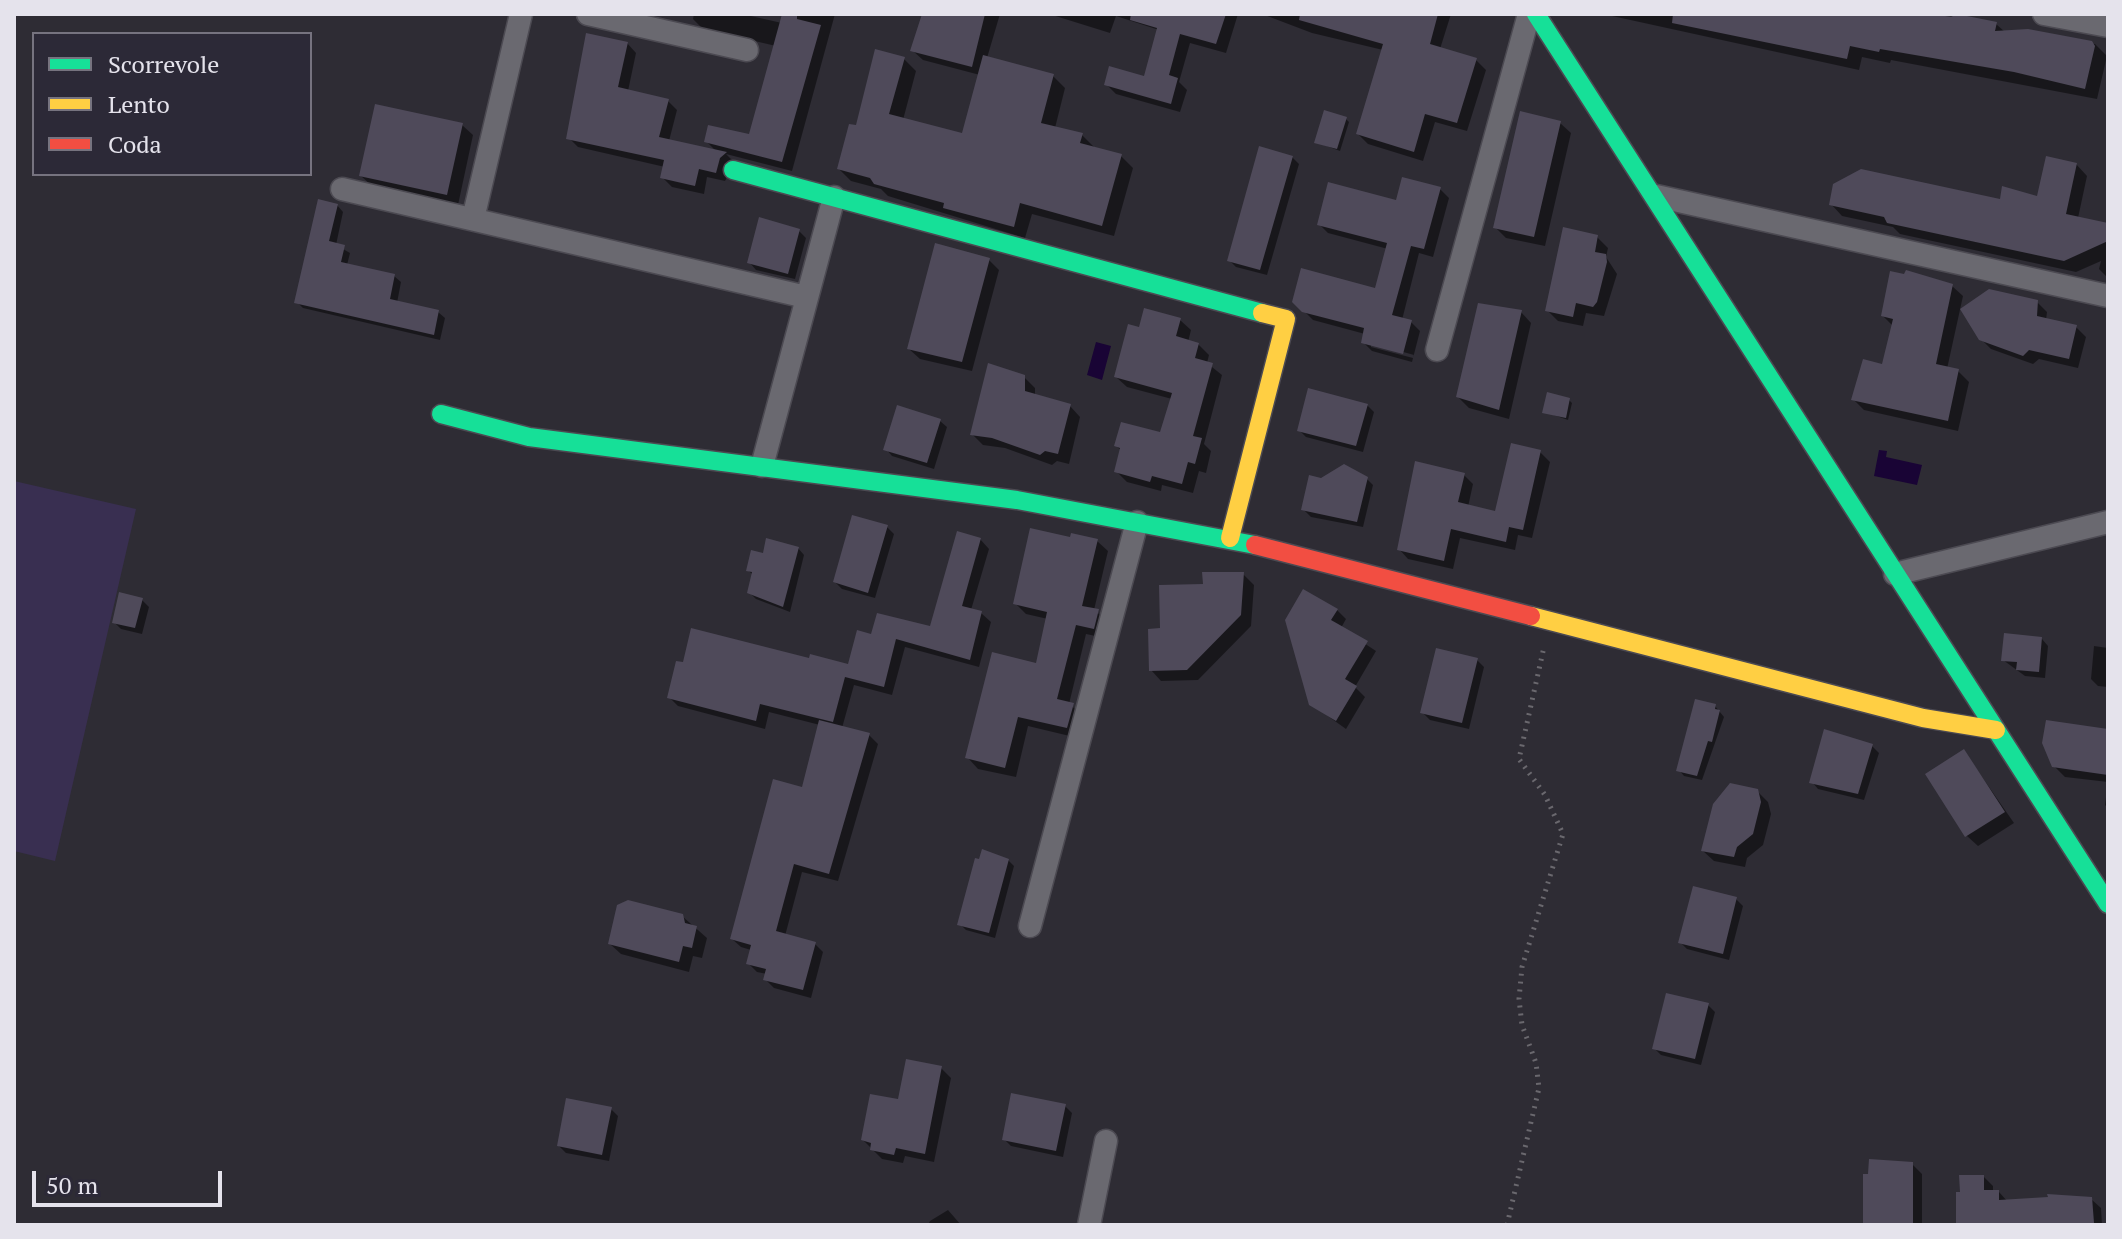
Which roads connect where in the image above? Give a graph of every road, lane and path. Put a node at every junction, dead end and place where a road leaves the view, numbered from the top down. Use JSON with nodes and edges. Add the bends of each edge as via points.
{"nodes":[{"id":1,"x":521,"y":14,"type":"edge"},
{"id":2,"x":588,"y":14,"type":"edge"},
{"id":3,"x":1529,"y":14,"type":"edge"},
{"id":4,"x":1536,"y":14,"type":"edge"},
{"id":5,"x":2044,"y":14,"type":"edge"},
{"id":6,"x":2108,"y":26,"type":"edge"},
{"id":7,"x":747,"y":50,"type":"dead end"},
{"id":8,"x":733,"y":170,"type":"dead end"},
{"id":9,"x":342,"y":189,"type":"dead end"},
{"id":10,"x":1656,"y":196,"type":"junction"},
{"id":11,"x":834,"y":197,"type":"junction"},
{"id":12,"x":473,"y":219,"type":"junction"},
{"id":13,"x":2108,"y":296,"type":"edge"},
{"id":14,"x":806,"y":297,"type":"junction"},
{"id":15,"x":1437,"y":350,"type":"dead end"},
{"id":16,"x":441,"y":414,"type":"dead end"},
{"id":17,"x":762,"y":466,"type":"junction"},
{"id":18,"x":1137,"y":522,"type":"junction"},
{"id":19,"x":2108,"y":522,"type":"edge"},
{"id":20,"x":1230,"y":538,"type":"junction"},
{"id":21,"x":1895,"y":574,"type":"junction"},
{"id":22,"x":1549,"y":623,"type":"junction"},
{"id":23,"x":1996,"y":730,"type":"junction"},
{"id":24,"x":2108,"y":904,"type":"edge"},
{"id":25,"x":1030,"y":926,"type":"dead end"},
{"id":26,"x":1106,"y":1141,"type":"dead end"},
{"id":27,"x":1089,"y":1225,"type":"edge"},
{"id":28,"x":1507,"y":1225,"type":"edge"}],
"edges":[{"from":1,"to":12,"type":"street"},
{"from":2,"to":7,"type":"street"},
{"from":3,"to":15,"type":"street"},
{"from":4,"to":10,"type":"street"},
{"from":5,"to":6,"type":"street"},
{"from":8,"to":11,"type":"street"},
{"from":9,"to":12,"type":"street"},
{"from":10,"to":13,"type":"street"},
{"from":10,"to":21,"type":"street"},
{"from":11,"to":14,"type":"street"},
{"from":11,"to":20,"type":"street","via":[[1286,319]]},
{"from":12,"to":14,"type":"street"},
{"from":14,"to":17,"type":"street"},
{"from":16,"to":17,"type":"street","via":[[529,437]]},
{"from":17,"to":18,"type":"street","via":[[1017,500]]},
{"from":18,"to":20,"type":"street"},
{"from":18,"to":25,"type":"street"},
{"from":19,"to":21,"type":"street"},
{"from":20,"to":22,"type":"street"},
{"from":21,"to":23,"type":"street"},
{"from":22,"to":23,"type":"street","via":[[1923,718]]},
{"from":22,"to":28,"type":"path","via":[[1519,759],[1545,795],[1563,834],[1522,967],[1522,1025],[1539,1088]]},
{"from":23,"to":24,"type":"street"},
{"from":26,"to":27,"type":"street"}]}
